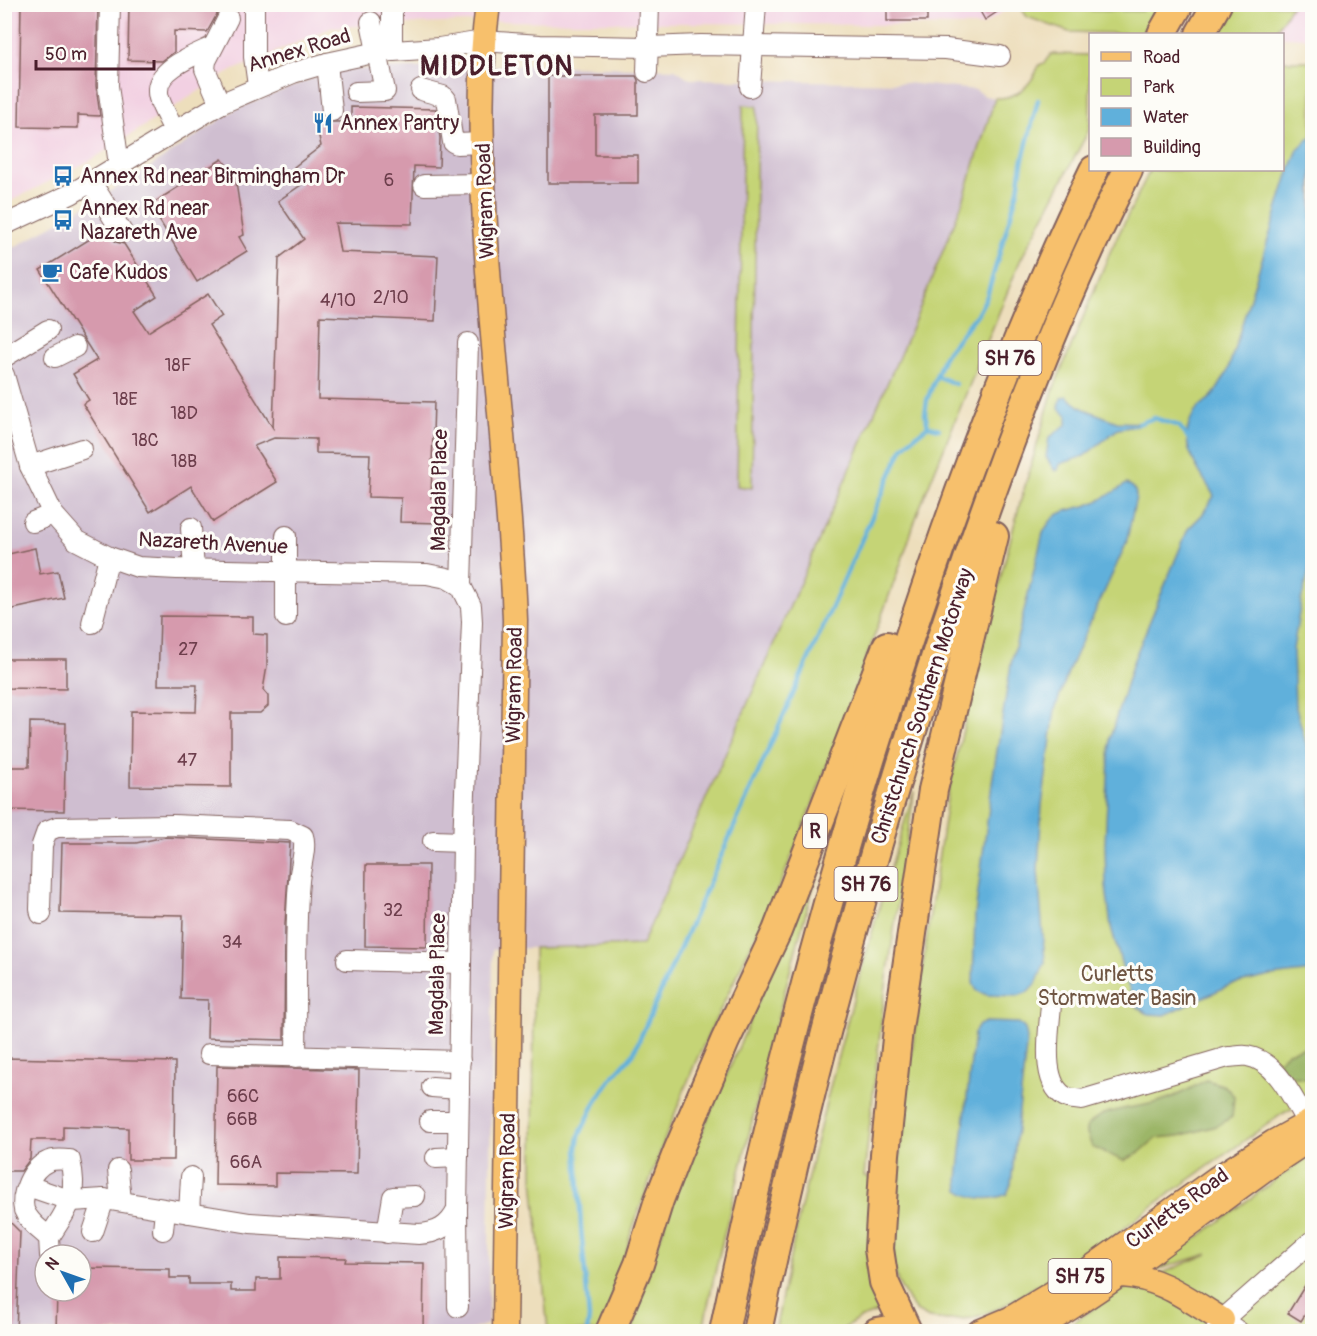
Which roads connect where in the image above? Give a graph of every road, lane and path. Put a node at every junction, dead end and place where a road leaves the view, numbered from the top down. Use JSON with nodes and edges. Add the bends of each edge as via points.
{"nodes":[{"id":1,"x":110,"y":4,"type":"edge"},
{"id":2,"x":254,"y":4,"type":"edge"},
{"id":3,"x":488,"y":4,"type":"edge"},
{"id":4,"x":649,"y":4,"type":"edge"},
{"id":5,"x":756,"y":4,"type":"edge"},
{"id":6,"x":1179,"y":4,"type":"edge"},
{"id":7,"x":1217,"y":4,"type":"edge"},
{"id":8,"x":392,"y":13,"type":"dead end"},
{"id":9,"x":228,"y":18,"type":"dead end"},
{"id":10,"x":371,"y":22,"type":"dead end"},
{"id":11,"x":1163,"y":33,"type":"edge"},
{"id":12,"x":1201,"y":33,"type":"edge"},
{"id":13,"x":483,"y":41,"type":"junction"},
{"id":14,"x":753,"y":46,"type":"junction"},
{"id":15,"x":213,"y":47,"type":"junction"},
{"id":16,"x":648,"y":47,"type":"junction"},
{"id":17,"x":385,"y":51,"type":"junction"},
{"id":18,"x":1000,"y":56,"type":"dead end"},
{"id":19,"x":327,"y":63,"type":"junction"},
{"id":20,"x":647,"y":72,"type":"dead end"},
{"id":21,"x":258,"y":86,"type":"junction"},
{"id":22,"x":750,"y":87,"type":"dead end"},
{"id":23,"x":420,"y":90,"type":"dead end"},
{"id":24,"x":356,"y":92,"type":"dead end"},
{"id":25,"x":219,"y":104,"type":"junction"},
{"id":26,"x":332,"y":111,"type":"dead end"},
{"id":27,"x":174,"y":131,"type":"junction"},
{"id":28,"x":482,"y":143,"type":"junction"},
{"id":29,"x":119,"y":165,"type":"junction"},
{"id":30,"x":1094,"y":171,"type":"edge"},
{"id":31,"x":1128,"y":171,"type":"edge"},
{"id":32,"x":91,"y":182,"type":"junction"},
{"id":33,"x":483,"y":184,"type":"junction"},
{"id":34,"x":424,"y":185,"type":"dead end"},
{"id":35,"x":4,"y":225,"type":"edge"},
{"id":36,"x":122,"y":232,"type":"dead end"},
{"id":37,"x":48,"y":330,"type":"dead end"},
{"id":38,"x":468,"y":343,"type":"dead end"},
{"id":39,"x":75,"y":347,"type":"dead end"},
{"id":40,"x":4,"y":357,"type":"edge"},
{"id":41,"x":55,"y":357,"type":"dead end"},
{"id":42,"x":4,"y":375,"type":"edge"},
{"id":43,"x":1009,"y":445,"type":"junction"},
{"id":44,"x":82,"y":449,"type":"dead end"},
{"id":45,"x":30,"y":466,"type":"junction"},
{"id":46,"x":53,"y":514,"type":"junction"},
{"id":47,"x":33,"y":522,"type":"dead end"},
{"id":48,"x":191,"y":528,"type":"dead end"},
{"id":49,"x":286,"y":536,"type":"dead end"},
{"id":50,"x":938,"y":552,"type":"junction"},
{"id":51,"x":109,"y":557,"type":"junction"},
{"id":52,"x":194,"y":569,"type":"junction"},
{"id":53,"x":286,"y":571,"type":"junction"},
{"id":54,"x":460,"y":586,"type":"junction"},
{"id":55,"x":286,"y":617,"type":"dead end"},
{"id":56,"x":92,"y":623,"type":"dead end"},
{"id":57,"x":433,"y":841,"type":"dead end"},
{"id":58,"x":463,"y":842,"type":"junction"},
{"id":59,"x":41,"y":914,"type":"dead end"},
{"id":60,"x":347,"y":960,"type":"dead end"},
{"id":61,"x":461,"y":963,"type":"junction"},
{"id":62,"x":1051,"y":1003,"type":"dead end"},
{"id":63,"x":209,"y":1054,"type":"dead end"},
{"id":64,"x":296,"y":1057,"type":"junction"},
{"id":65,"x":459,"y":1062,"type":"junction"},
{"id":66,"x":432,"y":1087,"type":"dead end"},
{"id":67,"x":459,"y":1089,"type":"junction"},
{"id":68,"x":430,"y":1121,"type":"dead end"},
{"id":69,"x":458,"y":1121,"type":"junction"},
{"id":70,"x":1311,"y":1128,"type":"edge"},
{"id":71,"x":458,"y":1157,"type":"junction"},
{"id":72,"x":436,"y":1158,"type":"dead end"},
{"id":73,"x":118,"y":1170,"type":"dead end"},
{"id":74,"x":191,"y":1177,"type":"dead end"},
{"id":75,"x":28,"y":1186,"type":"junction"},
{"id":76,"x":415,"y":1196,"type":"dead end"},
{"id":77,"x":112,"y":1200,"type":"junction"},
{"id":78,"x":72,"y":1201,"type":"junction"},
{"id":79,"x":165,"y":1210,"type":"junction"},
{"id":80,"x":457,"y":1210,"type":"junction"},
{"id":81,"x":200,"y":1220,"type":"junction"},
{"id":82,"x":163,"y":1230,"type":"dead end"},
{"id":83,"x":93,"y":1232,"type":"dead end"},
{"id":84,"x":387,"y":1233,"type":"junction"},
{"id":85,"x":1312,"y":1241,"type":"edge"},
{"id":86,"x":48,"y":1243,"type":"edge"},
{"id":87,"x":51,"y":1243,"type":"edge"},
{"id":88,"x":639,"y":1264,"type":"junction"},
{"id":89,"x":1120,"y":1275,"type":"junction"},
{"id":90,"x":459,"y":1307,"type":"dead end"},
{"id":91,"x":1225,"y":1328,"type":"edge"},
{"id":92,"x":907,"y":1331,"type":"edge"},
{"id":93,"x":506,"y":1332,"type":"edge"},
{"id":94,"x":609,"y":1332,"type":"edge"},
{"id":95,"x":625,"y":1332,"type":"edge"},
{"id":96,"x":724,"y":1332,"type":"edge"},
{"id":97,"x":757,"y":1332,"type":"edge"},
{"id":98,"x":877,"y":1332,"type":"edge"},
{"id":99,"x":979,"y":1332,"type":"edge"},
{"id":100,"x":1031,"y":1332,"type":"edge"}],
"edges":[{"from":1,"to":29,"type":"street","via":[[108,86]]},
{"from":2,"to":21,"type":"street"},
{"from":3,"to":13,"type":"main road","name":"Wigram Road"},
{"from":4,"to":16,"type":"street"},
{"from":5,"to":14,"type":"street"},
{"from":6,"to":11,"type":"highway"},
{"from":7,"to":12,"type":"highway"},
{"from":8,"to":17,"type":"street"},
{"from":9,"to":15,"type":"street"},
{"from":10,"to":17,"type":"street"},
{"from":13,"to":16,"type":"street","name":"Annex Road"},
{"from":13,"to":17,"type":"street","name":"Annex Road"},
{"from":13,"to":28,"type":"main road","name":"Wigram Road"},
{"from":14,"to":16,"type":"street","name":"Annex Road"},
{"from":14,"to":18,"type":"street","name":"Annex Road","via":[[946,49]]},
{"from":14,"to":22,"type":"street"},
{"from":15,"to":25,"type":"street","via":[[205,69]]},
{"from":15,"to":27,"type":"street","via":[[174,65],[160,81],[158,95]]},
{"from":16,"to":20,"type":"street"},
{"from":17,"to":19,"type":"street","name":"Annex Road"},
{"from":17,"to":24,"type":"street","via":[[385,91]]},
{"from":19,"to":21,"type":"street","name":"Annex Road"},
{"from":19,"to":26,"type":"street"},
{"from":21,"to":25,"type":"street","name":"Annex Road"},
{"from":23,"to":28,"type":"street","via":[[446,99],[453,142]]},
{"from":25,"to":27,"type":"street","name":"Annex Road"},
{"from":27,"to":29,"type":"street","name":"Annex Road"},
{"from":28,"to":33,"type":"main road","name":"Wigram Road"},
{"from":29,"to":32,"type":"street","name":"Annex Road"},
{"from":30,"to":50,"type":"highway","name":"Christchurch Southern Motorway","number":"SH 76","via":[[1007,364]]},
{"from":31,"to":43,"type":"highway","name":"Christchurch Southern Motorway","number":"SH 76","via":[[1069,295]]},
{"from":32,"to":35,"type":"street","name":"Annex Road"},
{"from":32,"to":36,"type":"street"},
{"from":33,"to":34,"type":"street"},
{"from":33,"to":93,"type":"main road","name":"Wigram Road","via":[[515,620]]},
{"from":37,"to":40,"type":"street"},
{"from":38,"to":54,"type":"street","name":"Magdala Place"},
{"from":39,"to":41,"type":"street"},
{"from":42,"to":45,"type":"street","name":"Nazareth Avenue"},
{"from":43,"to":92,"type":"highway","via":[[1008,478],[1001,510],[933,790],[898,1029],[879,1249],[884,1282]]},
{"from":43,"to":97,"type":"highway","name":"Christchurch Southern Motorway","number":"SH 76","via":[[928,678],[858,911],[792,1166]]},
{"from":44,"to":45,"type":"street"},
{"from":45,"to":46,"type":"street","name":"Nazareth Avenue"},
{"from":46,"to":47,"type":"street"},
{"from":46,"to":51,"type":"street","name":"Nazareth Avenue","via":[[76,540]]},
{"from":48,"to":52,"type":"street"},
{"from":49,"to":53,"type":"street"},
{"from":50,"to":88,"type":"highway","number":"R","via":[[901,608],[777,931],[678,1150]]},
{"from":50,"to":96,"type":"highway","name":"Christchurch Southern Motorway","number":"SH 76","via":[[863,782],[816,945],[774,1106]]},
{"from":51,"to":52,"type":"street","name":"Nazareth Avenue","via":[[138,567]]},
{"from":51,"to":56,"type":"street"},
{"from":52,"to":53,"type":"street","name":"Nazareth Avenue"},
{"from":53,"to":54,"type":"street","name":"Nazareth Avenue","via":[[427,574],[447,578]]},
{"from":53,"to":55,"type":"street"},
{"from":54,"to":58,"type":"street","name":"Magdala Place","via":[[471,606],[472,622]]},
{"from":57,"to":58,"type":"street"},
{"from":58,"to":61,"type":"street","name":"Magdala Place"},
{"from":59,"to":64,"type":"street","via":[[42,845],[47,831],[57,827],[173,825],[290,830],[303,836],[305,852],[298,896]]},
{"from":60,"to":61,"type":"street"},
{"from":61,"to":65,"type":"street","name":"Magdala Place"},
{"from":62,"to":70,"type":"street","via":[[1047,1065],[1053,1084],[1066,1098],[1082,1100],[1246,1056],[1266,1063],[1277,1075]]},
{"from":63,"to":64,"type":"street"},
{"from":64,"to":65,"type":"street"},
{"from":65,"to":67,"type":"street","name":"Magdala Place"},
{"from":66,"to":67,"type":"street"},
{"from":67,"to":69,"type":"street","name":"Magdala Place"},
{"from":68,"to":69,"type":"street"},
{"from":69,"to":71,"type":"street","name":"Magdala Place"},
{"from":70,"to":89,"type":"main road","name":"Curletts Road","number":"SH 75"},
{"from":70,"to":99,"type":"main road","name":"Curletts Road","number":"SH 75","via":[[1274,1142],[1073,1281],[1017,1315]]},
{"from":71,"to":72,"type":"street"},
{"from":71,"to":80,"type":"street","name":"Magdala Place"},
{"from":73,"to":77,"type":"street"},
{"from":74,"to":81,"type":"street"},
{"from":75,"to":78,"type":"street"},
{"from":75,"to":78,"type":"street","via":[[36,1170],[47,1161],[70,1160]]},
{"from":75,"to":86,"type":"street","via":[[24,1209]]},
{"from":76,"to":84,"type":"street","via":[[393,1197]]},
{"from":77,"to":78,"type":"street"},
{"from":77,"to":79,"type":"street"},
{"from":77,"to":83,"type":"street"},
{"from":78,"to":87,"type":"street"},
{"from":79,"to":81,"type":"street"},
{"from":79,"to":82,"type":"street"},
{"from":80,"to":84,"type":"street","via":[[449,1223],[433,1233]]},
{"from":80,"to":90,"type":"street","name":"Magdala Place"},
{"from":81,"to":84,"type":"street","via":[[249,1231]]},
{"from":85,"to":91,"type":"street"},
{"from":88,"to":94,"type":"highway","number":"R"},
{"from":88,"to":95,"type":"highway"},
{"from":89,"to":91,"type":"main road","via":[[1156,1281]]},
{"from":89,"to":100,"type":"main road","name":"Curletts Road","number":"SH 75"},
{"from":92,"to":98,"type":"highway"}]}
